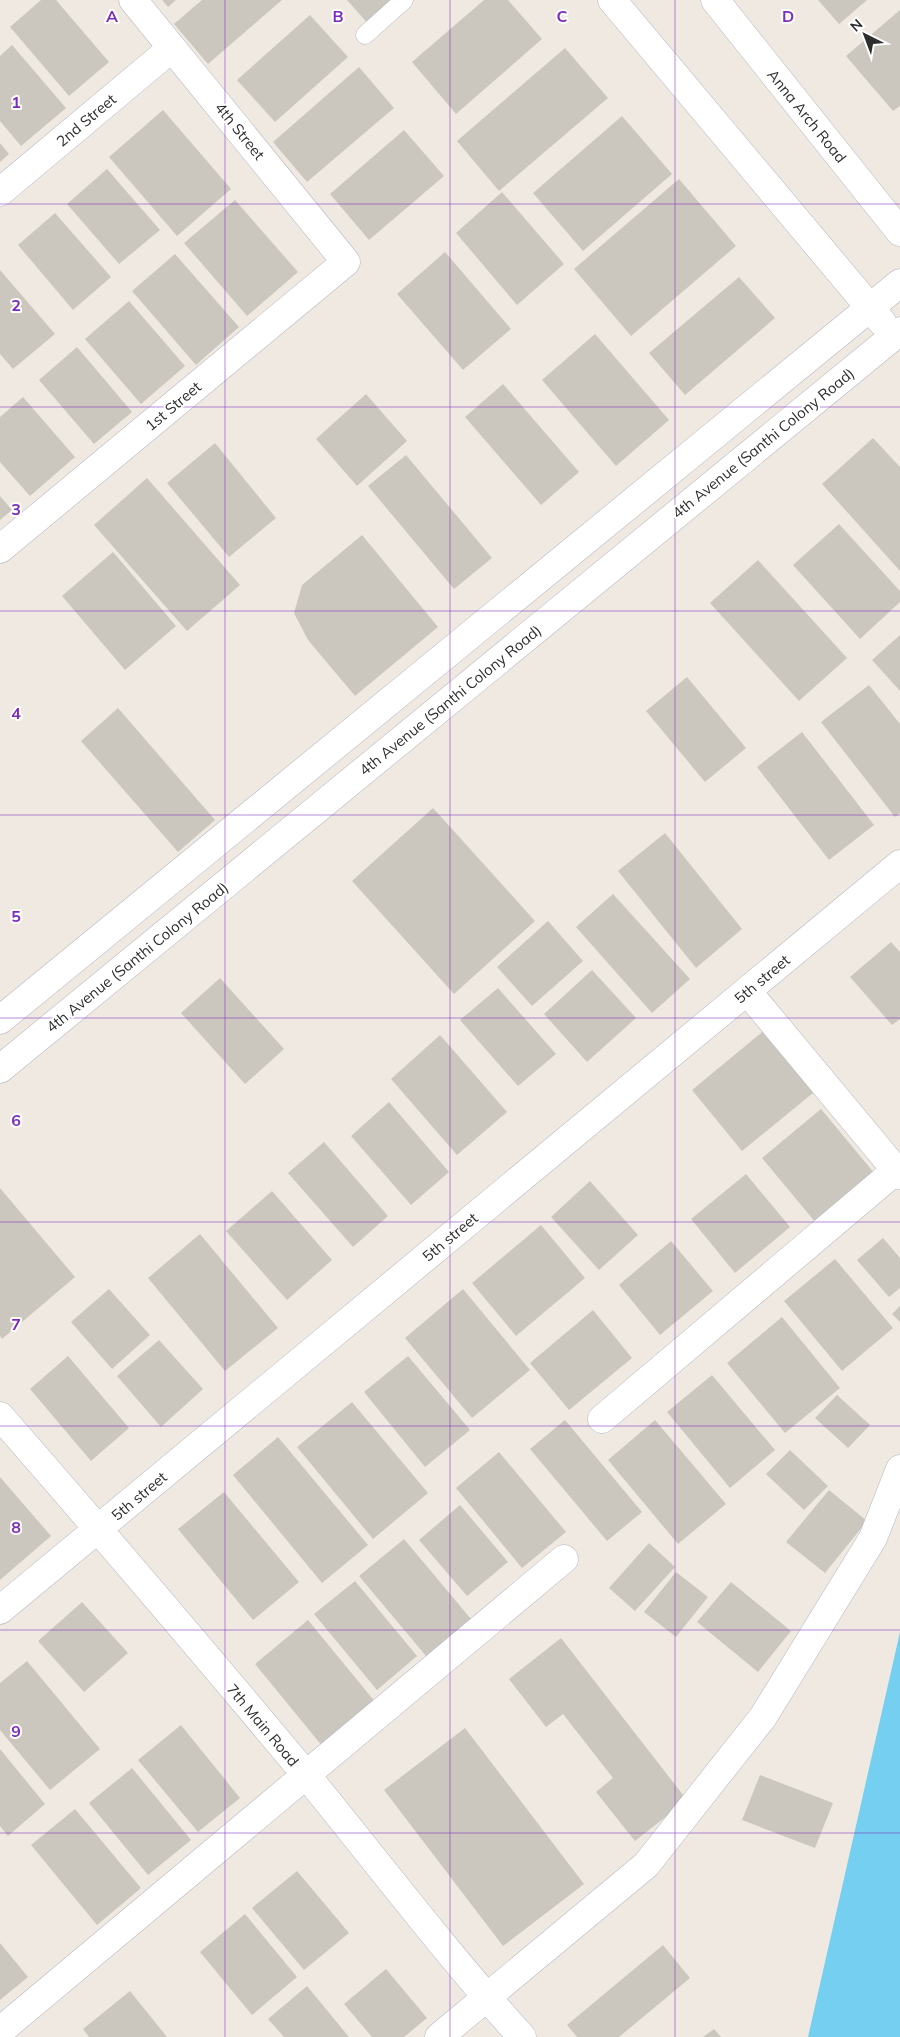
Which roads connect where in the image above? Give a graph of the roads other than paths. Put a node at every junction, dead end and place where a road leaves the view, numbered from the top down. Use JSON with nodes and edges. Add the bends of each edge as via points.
{"nodes":[{"id":1,"x":133,"y":0,"type":"edge"},
{"id":2,"x":404,"y":0,"type":"edge"},
{"id":3,"x":612,"y":0,"type":"edge"},
{"id":4,"x":714,"y":0,"type":"edge"},
{"id":5,"x":365,"y":36,"type":"dead end"},
{"id":6,"x":172,"y":48,"type":"junction"},
{"id":7,"x":0,"y":192,"type":"edge"},
{"id":8,"x":900,"y":232,"type":"edge"},
{"id":9,"x":346,"y":262,"type":"joint"},
{"id":10,"x":900,"y":283,"type":"edge"},
{"id":11,"x":870,"y":308,"type":"junction"},
{"id":12,"x":898,"y":336,"type":"edge"},
{"id":13,"x":0,"y":549,"type":"edge"},
{"id":14,"x":900,"y":864,"type":"edge"},
{"id":15,"x":747,"y":991,"type":"junction"},
{"id":16,"x":0,"y":1020,"type":"edge"},
{"id":17,"x":0,"y":1069,"type":"edge"},
{"id":18,"x":899,"y":1171,"type":"edge"},
{"id":19,"x":0,"y":1416,"type":"edge"},
{"id":20,"x":602,"y":1419,"type":"dead end"},
{"id":21,"x":900,"y":1469,"type":"edge"},
{"id":22,"x":99,"y":1529,"type":"junction"},
{"id":23,"x":564,"y":1559,"type":"dead end"},
{"id":24,"x":0,"y":1610,"type":"edge"},
{"id":25,"x":306,"y":1775,"type":"junction"},
{"id":26,"x":486,"y":1997,"type":"junction"},
{"id":27,"x":0,"y":2030,"type":"edge"},
{"id":28,"x":438,"y":2037,"type":"edge"},
{"id":29,"x":522,"y":2037,"type":"edge"}],
"edges":[{"from":1,"to":6,"type":"street","name":"4th Street"},
{"from":2,"to":5,"type":"lane"},
{"from":3,"to":11,"type":"street"},
{"from":4,"to":8,"type":"street","name":"Anna Arch Road"},
{"from":6,"to":7,"type":"street","name":"2nd Street"},
{"from":6,"to":9,"type":"street","name":"4th Street"},
{"from":9,"to":13,"type":"street","name":"1st Street"},
{"from":10,"to":11,"type":"street"},
{"from":11,"to":12,"type":"street"},
{"from":11,"to":16,"type":"street"},
{"from":12,"to":17,"type":"street","name":"4th Avenue (Santhi Colony Road)"},
{"from":14,"to":15,"type":"street","name":"5th street"},
{"from":15,"to":18,"type":"street"},
{"from":15,"to":22,"type":"street","name":"5th street"},
{"from":18,"to":20,"type":"street"},
{"from":19,"to":22,"type":"street","name":"7th Main Road"},
{"from":21,"to":26,"type":"street","via":[[873,1538],[763,1717],[646,1865]]},
{"from":22,"to":24,"type":"street","name":"5th street"},
{"from":22,"to":25,"type":"street","name":"7th Main Road"},
{"from":23,"to":25,"type":"street"},
{"from":25,"to":26,"type":"street","name":"7th Main Road"},
{"from":25,"to":27,"type":"street"},
{"from":26,"to":28,"type":"street"},
{"from":26,"to":29,"type":"street","name":"7th Main Road"}]}
